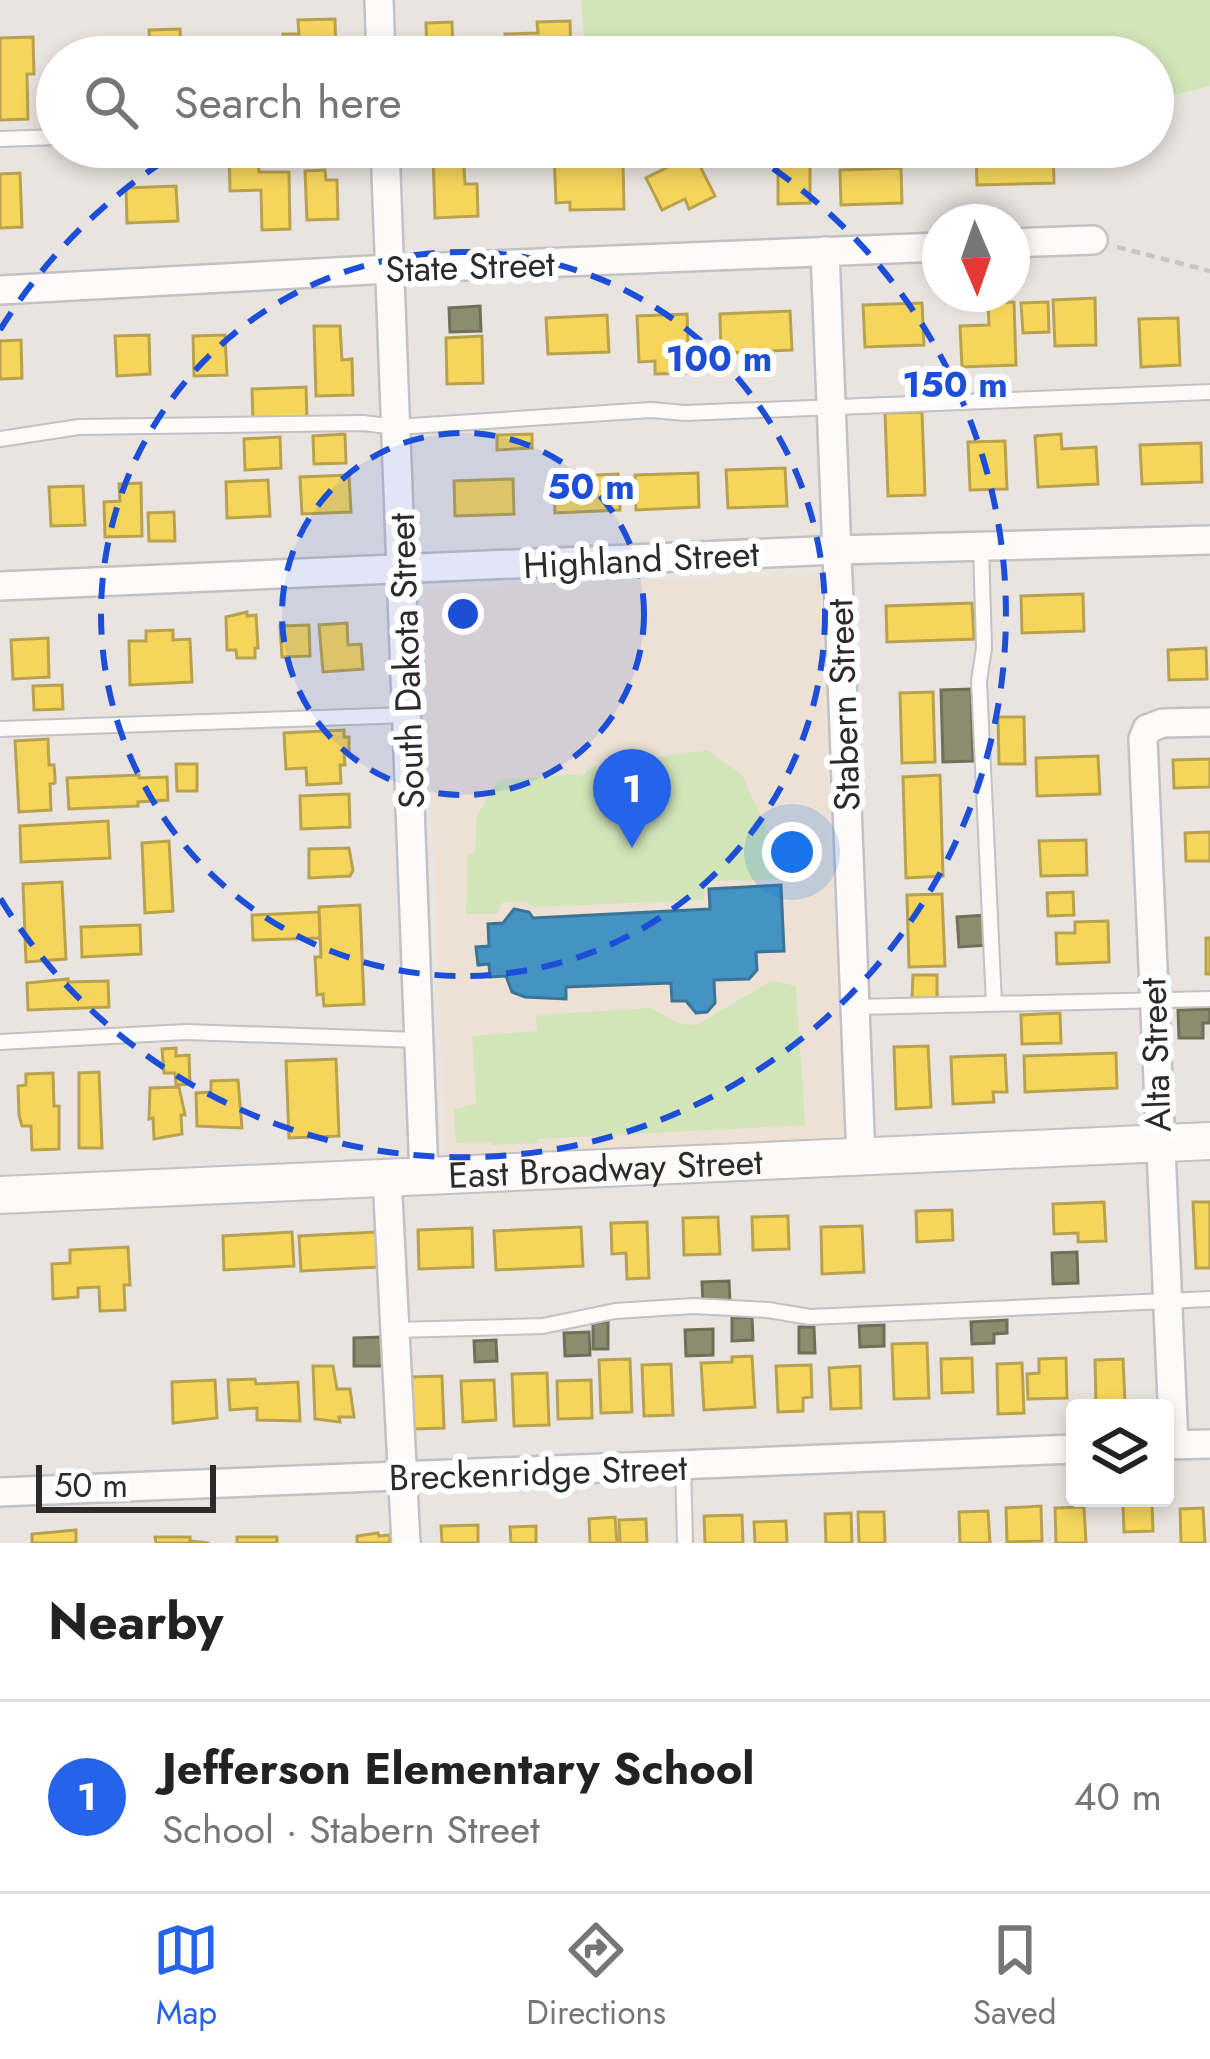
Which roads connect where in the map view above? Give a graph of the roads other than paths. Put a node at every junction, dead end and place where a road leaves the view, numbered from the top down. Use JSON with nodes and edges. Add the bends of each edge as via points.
{"nodes":[{"id":1,"x":379,"y":0,"type":"edge"},
{"id":2,"x":380,"y":36,"type":"edge"},
{"id":3,"x":36,"y":138,"type":"edge"},
{"id":4,"x":0,"y":139,"type":"edge"},
{"id":5,"x":386,"y":168,"type":"edge"},
{"id":6,"x":1093,"y":240,"type":"road end"},
{"id":7,"x":1030,"y":243,"type":"edge"},
{"id":8,"x":922,"y":248,"type":"edge"},
{"id":9,"x":825,"y":251,"type":"junction"},
{"id":10,"x":390,"y":268,"type":"junction"},
{"id":11,"x":0,"y":290,"type":"edge"},
{"id":12,"x":1210,"y":392,"type":"edge"},
{"id":13,"x":831,"y":406,"type":"junction"},
{"id":14,"x":396,"y":427,"type":"junction"},
{"id":15,"x":0,"y":439,"type":"edge"},
{"id":16,"x":1210,"y":540,"type":"edge"},
{"id":17,"x":981,"y":546,"type":"junction"},
{"id":18,"x":837,"y":550,"type":"junction"},
{"id":19,"x":402,"y":569,"type":"junction"},
{"id":20,"x":0,"y":586,"type":"edge"},
{"id":21,"x":408,"y":715,"type":"junction"},
{"id":22,"x":1210,"y":722,"type":"edge"},
{"id":23,"x":0,"y":729,"type":"edge"},
{"id":24,"x":1210,"y":999,"type":"edge"},
{"id":25,"x":1153,"y":1001,"type":"junction"},
{"id":26,"x":994,"y":1004,"type":"junction"},
{"id":27,"x":856,"y":1006,"type":"junction"},
{"id":28,"x":418,"y":1040,"type":"junction"},
{"id":29,"x":0,"y":1042,"type":"edge"},
{"id":30,"x":1210,"y":1142,"type":"edge"},
{"id":31,"x":1159,"y":1144,"type":"junction"},
{"id":32,"x":861,"y":1158,"type":"junction"},
{"id":33,"x":424,"y":1176,"type":"junction"},
{"id":34,"x":387,"y":1177,"type":"junction"},
{"id":35,"x":0,"y":1195,"type":"edge"},
{"id":36,"x":1210,"y":1299,"type":"edge"},
{"id":37,"x":1167,"y":1301,"type":"junction"},
{"id":38,"x":395,"y":1330,"type":"junction"},
{"id":39,"x":1168,"y":1399,"type":"edge"},
{"id":40,"x":1210,"y":1444,"type":"edge"},
{"id":41,"x":1174,"y":1445,"type":"edge"},
{"id":42,"x":1066,"y":1449,"type":"edge"},
{"id":43,"x":683,"y":1466,"type":"junction"},
{"id":44,"x":402,"y":1478,"type":"junction"},
{"id":45,"x":0,"y":1492,"type":"edge"},
{"id":46,"x":406,"y":1543,"type":"edge"},
{"id":47,"x":685,"y":1543,"type":"edge"}],
"edges":[{"from":1,"to":2,"type":"street"},
{"from":3,"to":4,"type":"lane"},
{"from":5,"to":10,"type":"street","name":"South Dakota Street"},
{"from":6,"to":7,"type":"street"},
{"from":8,"to":9,"type":"street","name":"State Street"},
{"from":9,"to":10,"type":"street","name":"State Street"},
{"from":9,"to":13,"type":"street","name":"Stabern Street"},
{"from":10,"to":11,"type":"street","name":"State Street"},
{"from":10,"to":14,"type":"street","name":"South Dakota Street"},
{"from":12,"to":13,"type":"lane"},
{"from":13,"to":14,"type":"lane"},
{"from":13,"to":18,"type":"street","name":"Stabern Street"},
{"from":14,"to":15,"type":"lane","via":[[79,427]]},
{"from":14,"to":19,"type":"street","name":"South Dakota Street"},
{"from":16,"to":17,"type":"street","name":"Highland Street"},
{"from":17,"to":18,"type":"street","name":"Highland Street"},
{"from":17,"to":26,"type":"lane"},
{"from":18,"to":19,"type":"street","name":"Highland Street"},
{"from":18,"to":27,"type":"street","name":"Stabern Street"},
{"from":19,"to":20,"type":"street","name":"Highland Street"},
{"from":19,"to":21,"type":"street","name":"South Dakota Street"},
{"from":21,"to":23,"type":"lane"},
{"from":21,"to":28,"type":"street","name":"South Dakota Street"},
{"from":22,"to":25,"type":"street","name":"Alta Street","via":[[1163,723],[1143,740]]},
{"from":24,"to":25,"type":"lane"},
{"from":25,"to":26,"type":"lane"},
{"from":25,"to":31,"type":"street","name":"Alta Street"},
{"from":26,"to":27,"type":"lane"},
{"from":27,"to":32,"type":"street","name":"Stabern Street"},
{"from":28,"to":29,"type":"lane","via":[[186,1032]]},
{"from":28,"to":33,"type":"street","name":"South Dakota Street"},
{"from":30,"to":31,"type":"street","name":"East Broadway Street"},
{"from":31,"to":32,"type":"street","name":"East Broadway Street"},
{"from":31,"to":37,"type":"street","name":"Alta Street"},
{"from":32,"to":33,"type":"street","name":"East Broadway Street"},
{"from":33,"to":34,"type":"street","name":"East Broadway Street"},
{"from":34,"to":35,"type":"street","name":"East Broadway Street"},
{"from":34,"to":38,"type":"street"},
{"from":36,"to":37,"type":"lane"},
{"from":37,"to":38,"type":"lane","via":[[810,1317],[693,1306],[543,1326]]},
{"from":37,"to":39,"type":"street","name":"Alta Street"},
{"from":38,"to":44,"type":"street"},
{"from":40,"to":41,"type":"street"},
{"from":42,"to":43,"type":"street","name":"Breckenridge Street"},
{"from":43,"to":44,"type":"street","name":"Breckenridge Street"},
{"from":43,"to":47,"type":"lane"},
{"from":44,"to":45,"type":"street","name":"Breckenridge Street"},
{"from":44,"to":46,"type":"street"}]}
